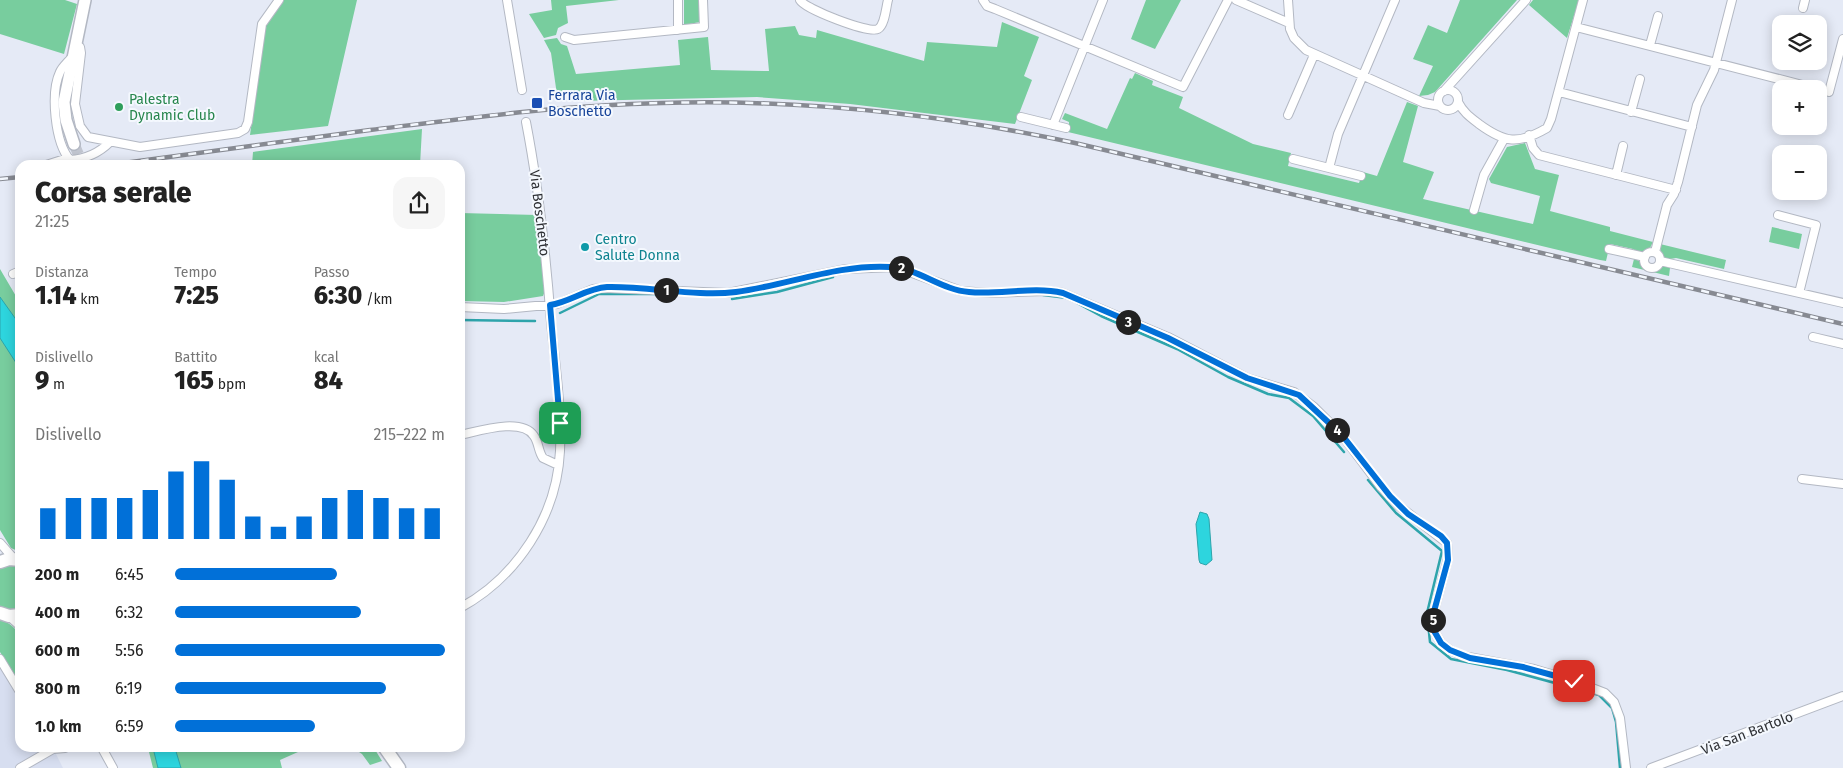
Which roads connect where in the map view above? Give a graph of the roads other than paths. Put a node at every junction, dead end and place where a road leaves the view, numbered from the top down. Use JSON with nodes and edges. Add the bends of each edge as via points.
{"nodes":[{"id":1,"x":85,"y":0,"type":"edge"},
{"id":2,"x":279,"y":0,"type":"edge"},
{"id":3,"x":507,"y":0,"type":"edge"},
{"id":4,"x":678,"y":0,"type":"edge"},
{"id":5,"x":703,"y":0,"type":"edge"},
{"id":6,"x":800,"y":0,"type":"edge"},
{"id":7,"x":888,"y":0,"type":"edge"},
{"id":8,"x":983,"y":0,"type":"edge"},
{"id":9,"x":1103,"y":0,"type":"edge"},
{"id":10,"x":1228,"y":0,"type":"edge"},
{"id":11,"x":1236,"y":0,"type":"edge"},
{"id":12,"x":1288,"y":0,"type":"edge"},
{"id":13,"x":1395,"y":0,"type":"edge"},
{"id":14,"x":1526,"y":0,"type":"edge"},
{"id":15,"x":1584,"y":0,"type":"edge"},
{"id":16,"x":1732,"y":0,"type":"edge"},
{"id":17,"x":1658,"y":16,"type":"dead end"},
{"id":18,"x":1289,"y":23,"type":"junction"},
{"id":19,"x":1576,"y":27,"type":"junction"},
{"id":20,"x":678,"y":30,"type":"junction"},
{"id":21,"x":565,"y":36,"type":"dead end"},
{"id":22,"x":1843,"y":40,"type":"edge"},
{"id":23,"x":1650,"y":45,"type":"junction"},
{"id":24,"x":1085,"y":47,"type":"junction"},
{"id":25,"x":74,"y":50,"type":"junction"},
{"id":26,"x":1314,"y":55,"type":"junction"},
{"id":27,"x":1716,"y":62,"type":"junction"},
{"id":28,"x":1460,"y":73,"type":"junction"},
{"id":29,"x":1364,"y":77,"type":"junction"},
{"id":30,"x":1640,"y":79,"type":"dead end"},
{"id":31,"x":1785,"y":80,"type":"edge"},
{"id":32,"x":522,"y":90,"type":"dead end"},
{"id":33,"x":1827,"y":91,"type":"edge"},
{"id":34,"x":1559,"y":92,"type":"junction"},
{"id":35,"x":1441,"y":94,"type":"junction"},
{"id":36,"x":1457,"y":98,"type":"junction"},
{"id":37,"x":1420,"y":101,"type":"junction"},
{"id":38,"x":1440,"y":106,"type":"junction"},
{"id":39,"x":1449,"y":110,"type":"junction"},
{"id":40,"x":1631,"y":112,"type":"junction"},
{"id":41,"x":1288,"y":115,"type":"dead end"},
{"id":42,"x":1467,"y":115,"type":"junction"},
{"id":43,"x":1021,"y":117,"type":"dead end"},
{"id":44,"x":526,"y":122,"type":"dead end"},
{"id":45,"x":1053,"y":125,"type":"junction"},
{"id":46,"x":1692,"y":127,"type":"junction"},
{"id":47,"x":1066,"y":128,"type":"dead end"},
{"id":48,"x":1528,"y":135,"type":"junction"},
{"id":49,"x":1504,"y":139,"type":"junction"},
{"id":50,"x":110,"y":142,"type":"junction"},
{"id":51,"x":74,"y":144,"type":"tunnel mouth"},
{"id":52,"x":1624,"y":146,"type":"dead end"},
{"id":53,"x":70,"y":159,"type":"junction"},
{"id":54,"x":66,"y":160,"type":"edge"},
{"id":55,"x":1293,"y":160,"type":"dead end"},
{"id":56,"x":1329,"y":168,"type":"junction"},
{"id":57,"x":1616,"y":175,"type":"junction"},
{"id":58,"x":1361,"y":176,"type":"dead end"},
{"id":59,"x":1676,"y":190,"type":"junction"},
{"id":60,"x":1474,"y":210,"type":"dead end"},
{"id":61,"x":1778,"y":215,"type":"dead end"},
{"id":62,"x":1609,"y":249,"type":"dead end"},
{"id":63,"x":1654,"y":252,"type":"junction"},
{"id":64,"x":1645,"y":258,"type":"junction"},
{"id":65,"x":1660,"y":261,"type":"junction"},
{"id":66,"x":1800,"y":293,"type":"junction"},
{"id":67,"x":1843,"y":303,"type":"edge"},
{"id":68,"x":550,"y":305,"type":"junction"},
{"id":69,"x":465,"y":307,"type":"edge"},
{"id":70,"x":1813,"y":337,"type":"dead end"},
{"id":71,"x":1843,"y":344,"type":"edge"},
{"id":72,"x":465,"y":435,"type":"edge"},
{"id":73,"x":558,"y":465,"type":"junction"},
{"id":74,"x":1802,"y":479,"type":"dead end"},
{"id":75,"x":1843,"y":484,"type":"edge"},
{"id":76,"x":0,"y":543,"type":"edge"},
{"id":77,"x":0,"y":553,"type":"edge"},
{"id":78,"x":15,"y":558,"type":"edge"},
{"id":79,"x":15,"y":560,"type":"edge"},
{"id":80,"x":0,"y":562,"type":"edge"},
{"id":81,"x":465,"y":604,"type":"edge"},
{"id":82,"x":0,"y":659,"type":"edge"},
{"id":83,"x":15,"y":684,"type":"edge"},
{"id":84,"x":1843,"y":696,"type":"edge"},
{"id":85,"x":46,"y":752,"type":"edge"},
{"id":86,"x":104,"y":752,"type":"edge"},
{"id":87,"x":390,"y":752,"type":"edge"},
{"id":88,"x":20,"y":768,"type":"edge"},
{"id":89,"x":112,"y":768,"type":"edge"},
{"id":90,"x":399,"y":768,"type":"edge"},
{"id":91,"x":1626,"y":768,"type":"edge"},
{"id":92,"x":1651,"y":768,"type":"edge"}],
"edges":[{"from":1,"to":25,"type":"main road"},
{"from":2,"to":50,"type":"street","via":[[262,24],[245,129],[238,133],[140,147]]},
{"from":3,"to":32,"type":"street"},
{"from":4,"to":20,"type":"street"},
{"from":5,"to":20,"type":"street","via":[[704,27]]},
{"from":6,"to":7,"type":"street","via":[[808,8],[873,30],[882,25]]},
{"from":8,"to":24,"type":"street","via":[[987,6]]},
{"from":9,"to":24,"type":"street"},
{"from":10,"to":24,"type":"street","via":[[1183,87]]},
{"from":11,"to":18,"type":"street"},
{"from":12,"to":18,"type":"street"},
{"from":13,"to":29,"type":"street"},
{"from":14,"to":28,"type":"street"},
{"from":15,"to":19,"type":"street"},
{"from":16,"to":27,"type":"street"},
{"from":17,"to":23,"type":"street"},
{"from":18,"to":26,"type":"street","via":[[1294,38]]},
{"from":19,"to":23,"type":"street"},
{"from":19,"to":34,"type":"street"},
{"from":20,"to":21,"type":"street","via":[[574,40]]},
{"from":22,"to":33,"type":"street"},
{"from":23,"to":27,"type":"street"},
{"from":24,"to":45,"type":"street"},
{"from":25,"to":50,"type":"street","via":[[80,47],[81,53],[75,104],[80,126],[88,137]]},
{"from":25,"to":51,"type":"main road","via":[[64,111]]},
{"from":25,"to":53,"type":"street","via":[[60,71],[54,112]]},
{"from":26,"to":29,"type":"street"},
{"from":26,"to":41,"type":"street"},
{"from":27,"to":31,"type":"street"},
{"from":27,"to":46,"type":"street","via":[[1700,95]]},
{"from":28,"to":35,"type":"street"},
{"from":28,"to":36,"type":"street"},
{"from":29,"to":37,"type":"street"},
{"from":29,"to":56,"type":"street","via":[[1338,134]]},
{"from":30,"to":40,"type":"street"},
{"from":34,"to":40,"type":"street"},
{"from":34,"to":48,"type":"street","via":[[1548,126]]},
{"from":35,"to":36,"type":"street","via":[[1451,90]]},
{"from":35,"to":37,"type":"street"},
{"from":35,"to":38,"type":"street"},
{"from":36,"to":39,"type":"street","via":[[1454,108]]},
{"from":36,"to":42,"type":"street"},
{"from":37,"to":38,"type":"street"},
{"from":38,"to":39,"type":"street"},
{"from":39,"to":42,"type":"street"},
{"from":40,"to":46,"type":"street"},
{"from":42,"to":49,"type":"street"},
{"from":43,"to":45,"type":"street"},
{"from":44,"to":68,"type":"street","name":"Via Boschetto","via":[[542,217]]},
{"from":45,"to":47,"type":"street"},
{"from":46,"to":59,"type":"street"},
{"from":48,"to":49,"type":"street"},
{"from":48,"to":57,"type":"street","via":[[1538,156]]},
{"from":49,"to":60,"type":"street","via":[[1484,175]]},
{"from":50,"to":53,"type":"street","via":[[100,151]]},
{"from":52,"to":57,"type":"street"},
{"from":53,"to":54,"type":"street"},
{"from":55,"to":56,"type":"street"},
{"from":56,"to":58,"type":"street"},
{"from":57,"to":59,"type":"street"},
{"from":59,"to":63,"type":"street","via":[[1667,204]]},
{"from":61,"to":66,"type":"street","via":[[1816,225]]},
{"from":62,"to":64,"type":"street"},
{"from":63,"to":64,"type":"street"},
{"from":63,"to":65,"type":"street"},
{"from":64,"to":65,"type":"street","via":[[1650,267]]},
{"from":65,"to":66,"type":"street"},
{"from":66,"to":67,"type":"street"},
{"from":68,"to":69,"type":"street"},
{"from":68,"to":73,"type":"street","name":"Via Boschetto","via":[[560,423]]},
{"from":68,"to":91,"type":"street","via":[[601,288],[728,293],[876,266],[903,268],[961,291],[1047,291],[1080,299],[1173,340],[1247,378],[1294,392],[1314,407],[1342,435],[1390,496],[1447,543],[1448,560],[1433,615],[1433,629],[1441,643],[1463,656],[1534,669],[1605,693],[1618,712]]},
{"from":70,"to":71,"type":"street"},
{"from":72,"to":73,"type":"street","via":[[522,426],[535,436],[543,458]]},
{"from":73,"to":81,"type":"street","name":"Via Boschetto","via":[[549,503],[523,553],[496,582]]},
{"from":74,"to":75,"type":"street"},
{"from":76,"to":77,"type":"street"},
{"from":76,"to":78,"type":"street"},
{"from":79,"to":80,"type":"main road"},
{"from":82,"to":83,"type":"street"},
{"from":84,"to":92,"type":"street","name":"Via San Bartolo"},
{"from":85,"to":88,"type":"street"},
{"from":86,"to":89,"type":"street"},
{"from":87,"to":90,"type":"main road"}]}
